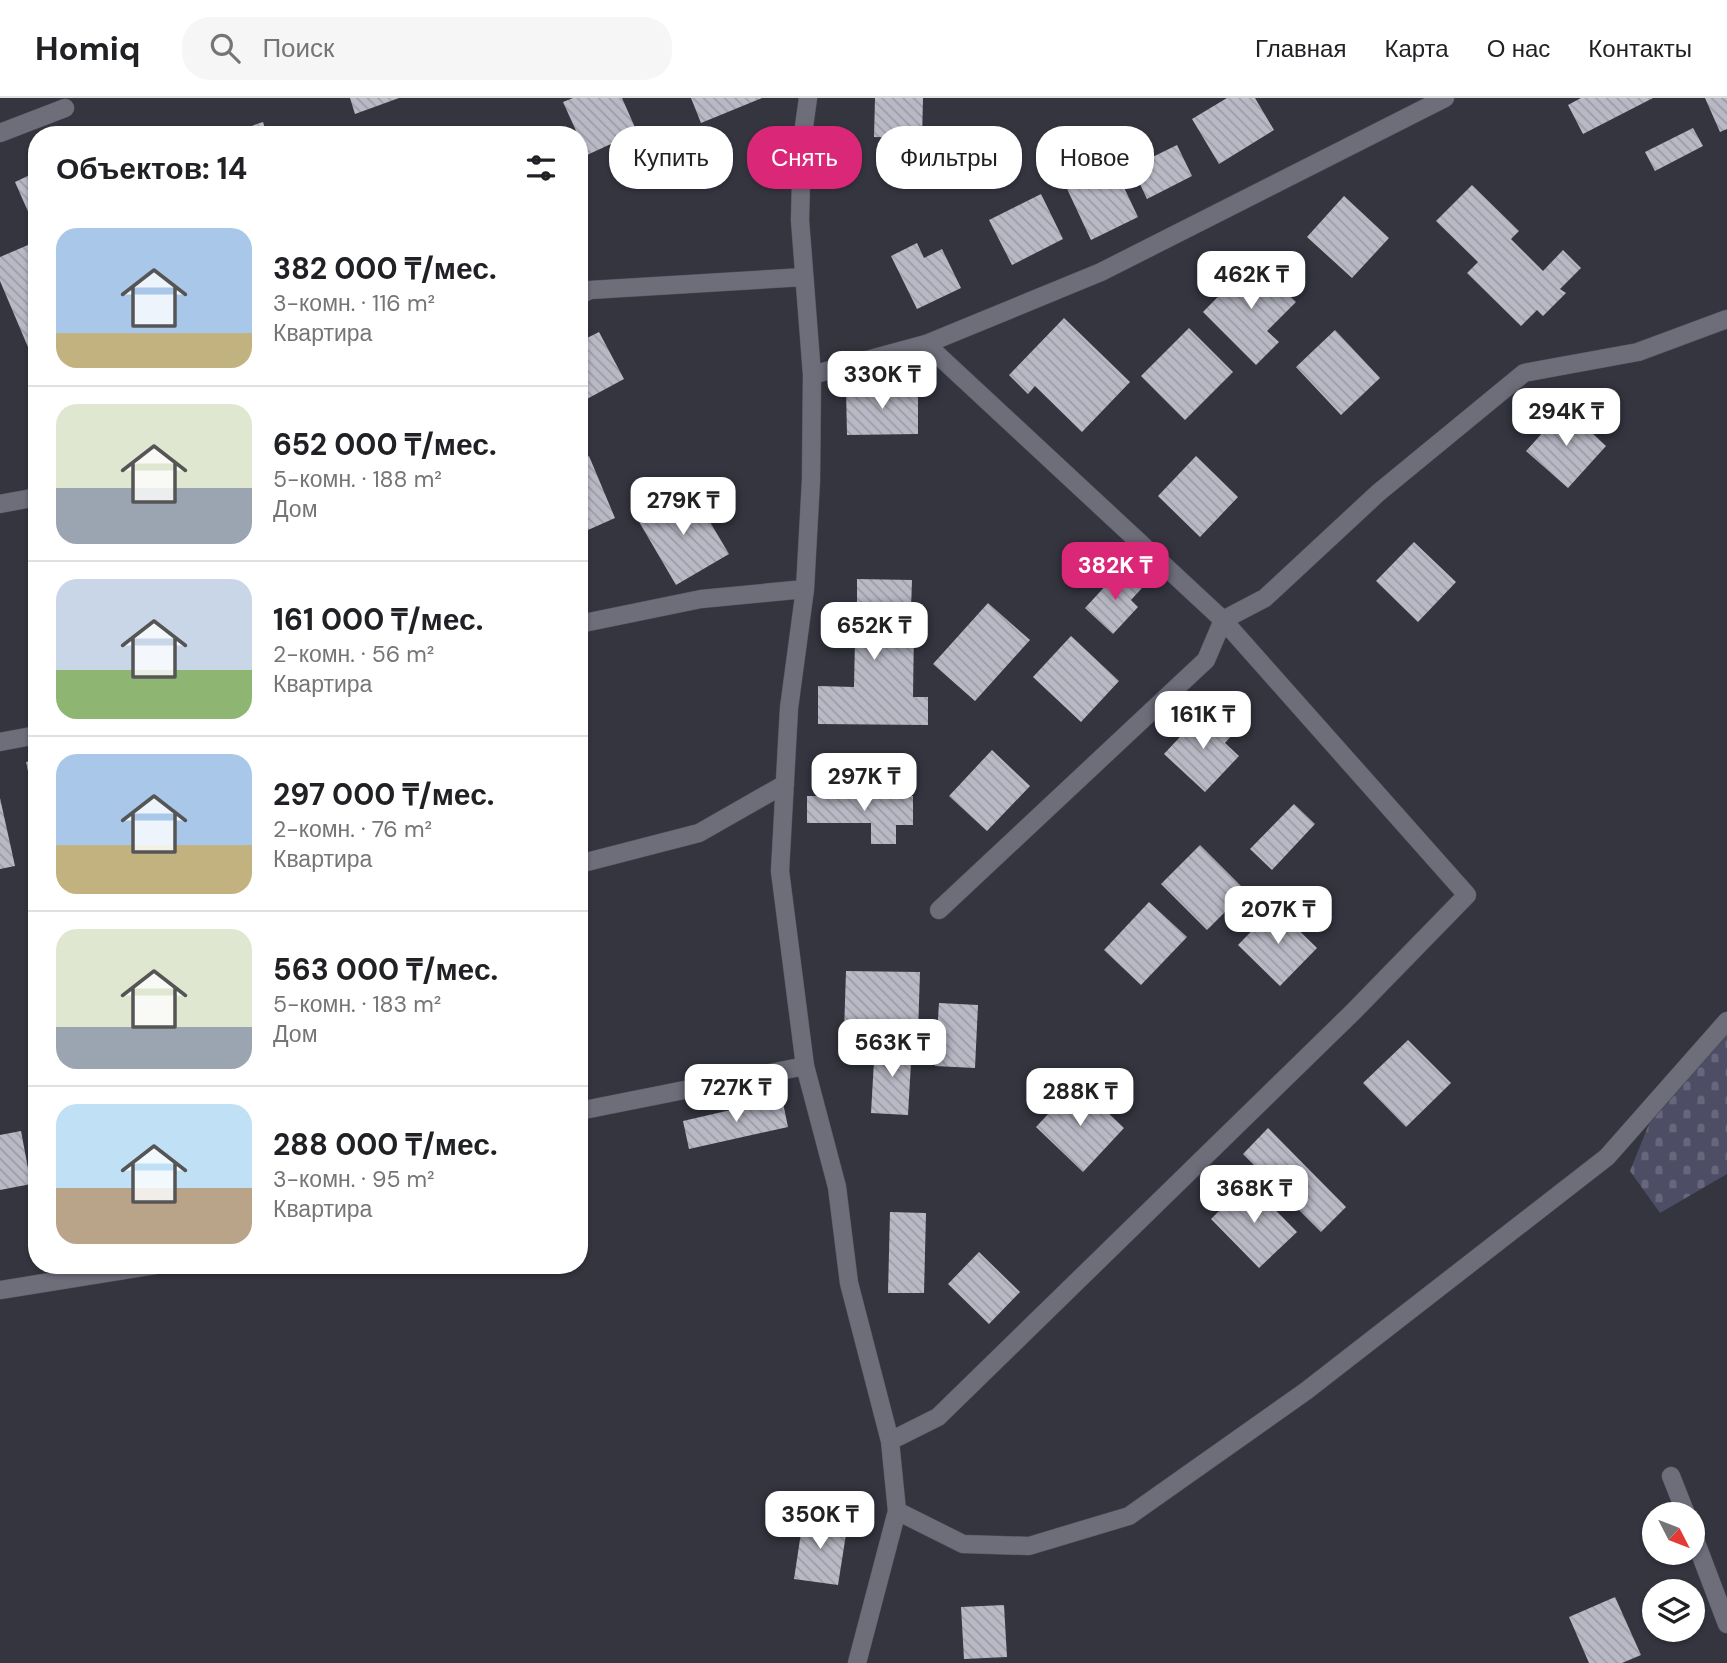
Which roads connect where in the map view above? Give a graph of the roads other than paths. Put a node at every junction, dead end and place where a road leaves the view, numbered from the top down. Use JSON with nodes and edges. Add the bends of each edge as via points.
{"nodes":[{"id":1,"x":808,"y":98,"type":"edge"},
{"id":2,"x":1445,"y":98,"type":"edge"},
{"id":3,"x":65,"y":108,"type":"dead end"},
{"id":4,"x":0,"y":133,"type":"edge"},
{"id":5,"x":804,"y":276,"type":"junction"},
{"id":6,"x":588,"y":291,"type":"edge"},
{"id":7,"x":1727,"y":319,"type":"edge"},
{"id":8,"x":926,"y":344,"type":"junction"},
{"id":9,"x":812,"y":375,"type":"junction"},
{"id":10,"x":28,"y":499,"type":"edge"},
{"id":11,"x":0,"y":504,"type":"edge"},
{"id":12,"x":804,"y":589,"type":"junction"},
{"id":13,"x":1223,"y":620,"type":"junction"},
{"id":14,"x":588,"y":622,"type":"edge"},
{"id":15,"x":28,"y":737,"type":"edge"},
{"id":16,"x":0,"y":742,"type":"edge"},
{"id":17,"x":785,"y":784,"type":"junction"},
{"id":18,"x":588,"y":862,"type":"edge"},
{"id":19,"x":939,"y":910,"type":"dead end"},
{"id":20,"x":1727,"y":1021,"type":"edge"},
{"id":21,"x":805,"y":1066,"type":"junction"},
{"id":22,"x":588,"y":1109,"type":"edge"},
{"id":23,"x":99,"y":1274,"type":"edge"},
{"id":24,"x":0,"y":1290,"type":"edge"},
{"id":25,"x":890,"y":1441,"type":"junction"},
{"id":26,"x":1671,"y":1476,"type":"dead end"},
{"id":27,"x":1681,"y":1502,"type":"edge"},
{"id":28,"x":897,"y":1511,"type":"junction"},
{"id":29,"x":1705,"y":1565,"type":"edge"},
{"id":30,"x":1727,"y":1624,"type":"edge"},
{"id":31,"x":858,"y":1663,"type":"edge"}],
"edges":[{"from":1,"to":5,"type":"street","via":[[801,168]]},
{"from":2,"to":8,"type":"street","via":[[1101,272]]},
{"from":3,"to":4,"type":"street"},
{"from":5,"to":6,"type":"street"},
{"from":5,"to":9,"type":"street"},
{"from":7,"to":13,"type":"street","via":[[1637,352],[1524,373],[1378,493],[1265,598]]},
{"from":8,"to":9,"type":"street"},
{"from":8,"to":13,"type":"street"},
{"from":9,"to":12,"type":"street"},
{"from":10,"to":11,"type":"street"},
{"from":12,"to":14,"type":"street","via":[[701,599]]},
{"from":12,"to":17,"type":"street"},
{"from":13,"to":19,"type":"street","via":[[1206,660]]},
{"from":13,"to":25,"type":"street","via":[[1467,895],[938,1417]]},
{"from":15,"to":16,"type":"street"},
{"from":17,"to":18,"type":"street","via":[[699,833]]},
{"from":17,"to":21,"type":"street","via":[[780,871]]},
{"from":20,"to":28,"type":"street","via":[[1607,1157],[1306,1391],[1129,1516],[1030,1546],[963,1544]]},
{"from":21,"to":22,"type":"street"},
{"from":21,"to":25,"type":"street","via":[[837,1187],[849,1283]]},
{"from":23,"to":24,"type":"street"},
{"from":25,"to":28,"type":"street"},
{"from":26,"to":27,"type":"street"},
{"from":28,"to":31,"type":"street"},
{"from":29,"to":30,"type":"street"}]}
